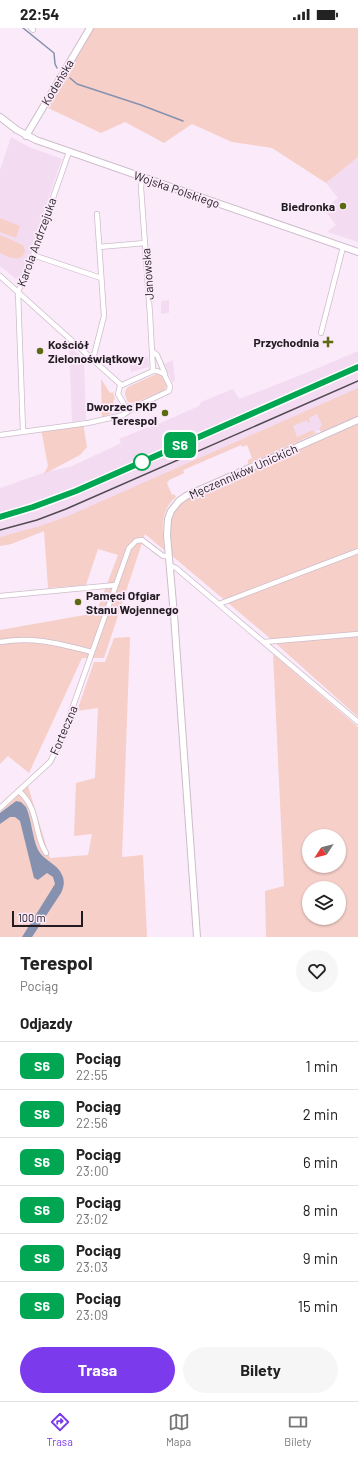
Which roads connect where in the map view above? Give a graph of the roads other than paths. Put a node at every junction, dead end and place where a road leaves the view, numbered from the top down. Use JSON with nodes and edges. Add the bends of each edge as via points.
{"nodes":[{"id":1,"x":90,"y":28,"type":"edge"},
{"id":2,"x":0,"y":118,"type":"edge"},
{"id":3,"x":26,"y":136,"type":"junction"},
{"id":4,"x":69,"y":152,"type":"junction"},
{"id":5,"x":142,"y":177,"type":"junction"},
{"id":6,"x":97,"y":214,"type":"dead end"},
{"id":7,"x":145,"y":243,"type":"junction"},
{"id":8,"x":99,"y":247,"type":"junction"},
{"id":9,"x":343,"y":247,"type":"junction"},
{"id":10,"x":358,"y":252,"type":"edge"},
{"id":11,"x":33,"y":255,"type":"junction"},
{"id":12,"x":0,"y":276,"type":"edge"},
{"id":13,"x":101,"y":278,"type":"junction"},
{"id":14,"x":18,"y":292,"type":"junction"},
{"id":15,"x":322,"y":333,"type":"dead end"},
{"id":16,"x":152,"y":351,"type":"junction"},
{"id":17,"x":93,"y":359,"type":"junction"},
{"id":18,"x":153,"y":371,"type":"junction"},
{"id":19,"x":166,"y":376,"type":"junction"},
{"id":20,"x":121,"y":385,"type":"junction"},
{"id":21,"x":133,"y":408,"type":"junction"},
{"id":22,"x":358,"y":420,"type":"edge"},
{"id":23,"x":23,"y":431,"type":"junction"},
{"id":24,"x":0,"y":435,"type":"edge"},
{"id":25,"x":358,"y":550,"type":"edge"},
{"id":26,"x":168,"y":554,"type":"junction"},
{"id":27,"x":169,"y":565,"type":"junction"},
{"id":28,"x":116,"y":585,"type":"junction"},
{"id":29,"x":0,"y":596,"type":"edge"},
{"id":30,"x":219,"y":604,"type":"junction"},
{"id":31,"x":358,"y":634,"type":"edge"},
{"id":32,"x":0,"y":642,"type":"edge"},
{"id":33,"x":264,"y":642,"type":"junction"},
{"id":34,"x":92,"y":655,"type":"junction"},
{"id":35,"x":358,"y":722,"type":"edge"},
{"id":36,"x":19,"y":791,"type":"junction"},
{"id":37,"x":0,"y":808,"type":"edge"},
{"id":38,"x":46,"y":853,"type":"dead end"},
{"id":39,"x":197,"y":937,"type":"edge"}],
"edges":[{"from":1,"to":3,"type":"main road","name":"Kodeńska"},
{"from":2,"to":3,"type":"main road","name":"Wojska Polskiego"},
{"from":3,"to":4,"type":"main road","name":"Wojska Polskiego"},
{"from":4,"to":5,"type":"main road","name":"Wojska Polskiego"},
{"from":4,"to":11,"type":"street","name":"Karola Andrzejuka"},
{"from":5,"to":7,"type":"street","name":"Janowska"},
{"from":5,"to":9,"type":"main road","name":"Wojska Polskiego"},
{"from":6,"to":8,"type":"street"},
{"from":7,"to":8,"type":"street"},
{"from":7,"to":16,"type":"street","name":"Janowska"},
{"from":8,"to":13,"type":"street"},
{"from":9,"to":10,"type":"main road","name":"Wojska Polskiego"},
{"from":9,"to":15,"type":"street"},
{"from":11,"to":13,"type":"street"},
{"from":11,"to":14,"type":"street","name":"Karola Andrzejuka"},
{"from":12,"to":14,"type":"street"},
{"from":13,"to":17,"type":"street","via":[[104,316]]},
{"from":14,"to":17,"type":"street"},
{"from":14,"to":23,"type":"street","name":"Karola Andrzejuka"},
{"from":16,"to":18,"type":"street","name":"Janowska"},
{"from":16,"to":19,"type":"street","via":[[157,355]]},
{"from":17,"to":20,"type":"street"},
{"from":18,"to":19,"type":"street","via":[[160,371]]},
{"from":18,"to":20,"type":"street"},
{"from":19,"to":21,"type":"street","via":[[170,390]]},
{"from":20,"to":21,"type":"street","via":[[118,391],[122,402]]},
{"from":21,"to":23,"type":"street","via":[[123,415],[88,423]]},
{"from":22,"to":26,"type":"main road","name":"Męczenników Unickich","via":[[186,496],[174,507],[168,519]]},
{"from":23,"to":24,"type":"street"},
{"from":25,"to":30,"type":"street"},
{"from":26,"to":27,"type":"main road","name":"Męczenników Unickich"},
{"from":26,"to":28,"type":"street","name":"Forteczna","via":[[163,556],[142,540],[136,541],[129,548]]},
{"from":27,"to":30,"type":"street"},
{"from":27,"to":39,"type":"main road","name":"Męczenników Unickich"},
{"from":28,"to":29,"type":"street"},
{"from":28,"to":34,"type":"street","name":"Forteczna"},
{"from":30,"to":33,"type":"street"},
{"from":31,"to":33,"type":"street"},
{"from":32,"to":34,"type":"street","via":[[48,641]]},
{"from":33,"to":35,"type":"street"},
{"from":34,"to":36,"type":"street","name":"Forteczna","via":[[60,743],[50,762]]},
{"from":36,"to":37,"type":"street","name":"Forteczna"},
{"from":36,"to":38,"type":"street","via":[[29,802],[42,848]]}]}
